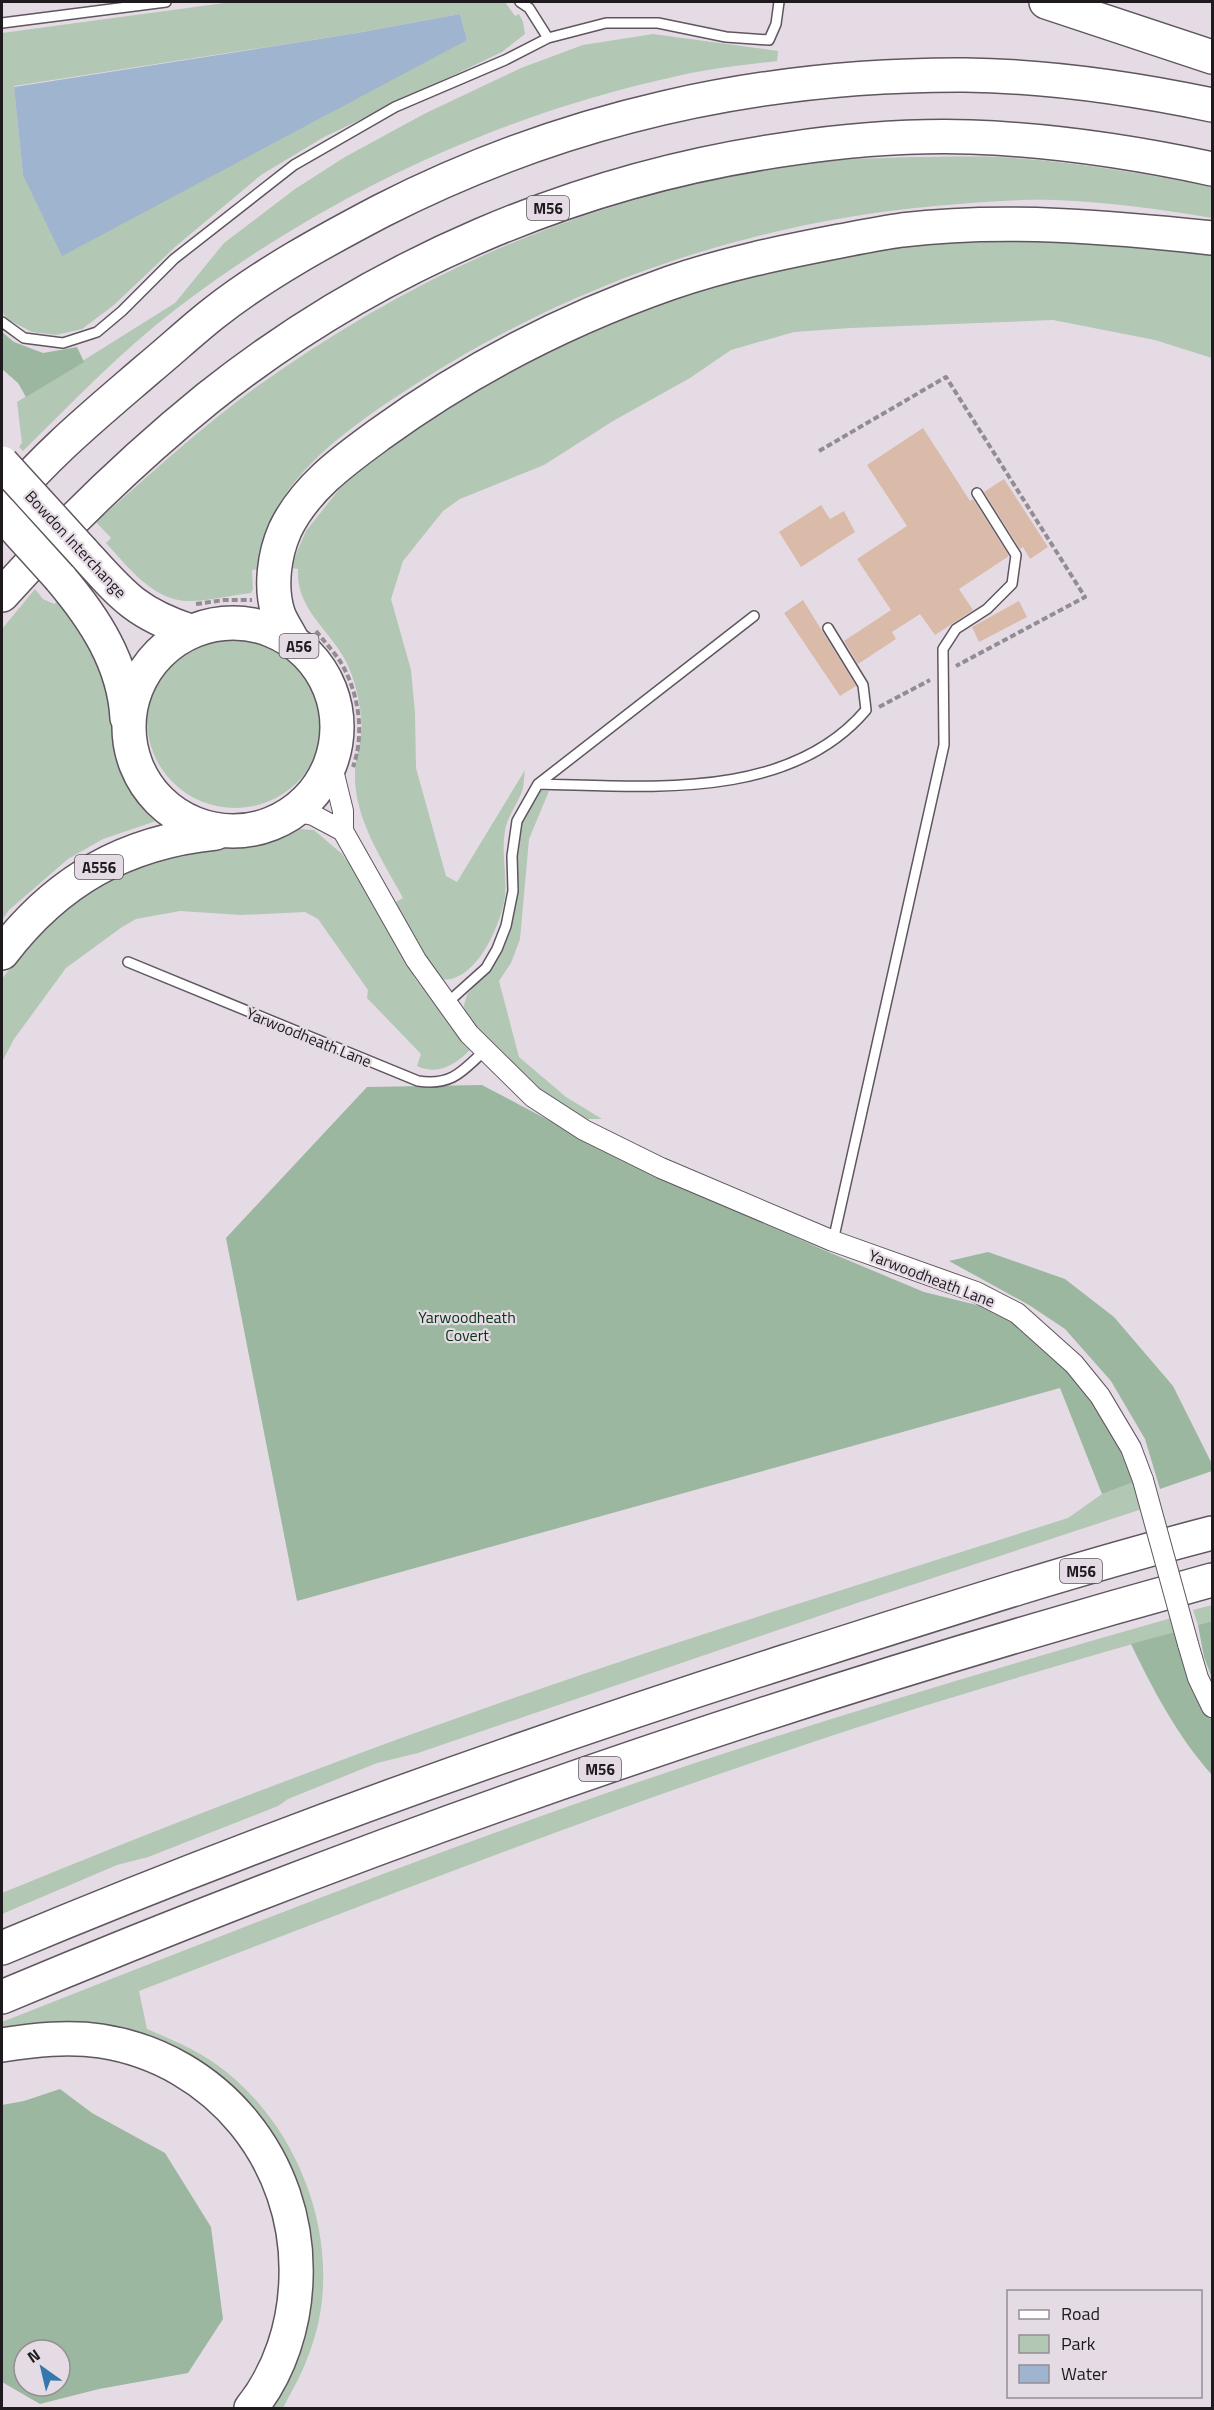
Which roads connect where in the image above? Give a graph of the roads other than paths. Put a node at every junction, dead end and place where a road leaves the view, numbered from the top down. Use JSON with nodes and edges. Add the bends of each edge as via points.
{"nodes":[{"id":1,"x":166,"y":2,"type":"edge"},
{"id":2,"x":520,"y":2,"type":"edge"},
{"id":3,"x":779,"y":2,"type":"edge"},
{"id":4,"x":1046,"y":2,"type":"edge"},
{"id":5,"x":2,"y":23,"type":"edge"},
{"id":6,"x":549,"y":38,"type":"junction"},
{"id":7,"x":1212,"y":57,"type":"edge"},
{"id":8,"x":1212,"y":105,"type":"edge"},
{"id":9,"x":1212,"y":169,"type":"edge"},
{"id":10,"x":1166,"y":233,"type":"junction"},
{"id":11,"x":1212,"y":238,"type":"edge"},
{"id":12,"x":1212,"y":244,"type":"edge"},
{"id":13,"x":2,"y":322,"type":"edge"},
{"id":14,"x":2,"y":463,"type":"edge"},
{"id":15,"x":977,"y":493,"type":"dead end"},
{"id":16,"x":2,"y":509,"type":"edge"},
{"id":17,"x":2,"y":514,"type":"edge"},
{"id":18,"x":2,"y":594,"type":"edge"},
{"id":19,"x":754,"y":616,"type":"dead end"},
{"id":20,"x":190,"y":618,"type":"junction"},
{"id":21,"x":828,"y":628,"type":"dead end"},
{"id":22,"x":302,"y":633,"type":"junction"},
{"id":23,"x":128,"y":728,"type":"junction"},
{"id":24,"x":341,"y":768,"type":"junction"},
{"id":25,"x":538,"y":784,"type":"junction"},
{"id":26,"x":295,"y":810,"type":"junction"},
{"id":27,"x":343,"y":831,"type":"junction"},
{"id":28,"x":223,"y":832,"type":"junction"},
{"id":29,"x":2,"y":953,"type":"edge"},
{"id":30,"x":128,"y":962,"type":"dead end"},
{"id":31,"x":447,"y":1003,"type":"junction"},
{"id":32,"x":484,"y":1051,"type":"junction"},
{"id":33,"x":833,"y":1241,"type":"junction"},
{"id":34,"x":1212,"y":1510,"type":"edge"},
{"id":35,"x":1212,"y":1533,"type":"edge"},
{"id":36,"x":1212,"y":1580,"type":"edge"},
{"id":37,"x":950,"y":1609,"type":"junction"},
{"id":38,"x":1212,"y":1707,"type":"edge"},
{"id":39,"x":2,"y":1948,"type":"edge"},
{"id":40,"x":2,"y":1997,"type":"edge"},
{"id":41,"x":2,"y":2046,"type":"edge"},
{"id":42,"x":251,"y":2409,"type":"edge"}],
"edges":[{"from":1,"to":5,"type":"lane"},
{"from":2,"to":6,"type":"lane","via":[[529,8]]},
{"from":3,"to":6,"type":"lane","via":[[769,40],[658,23],[606,23]]},
{"from":4,"to":7,"type":"highway"},
{"from":6,"to":13,"type":"lane","via":[[395,107],[294,165],[174,259],[97,332],[63,344],[24,338]]},
{"from":8,"to":16,"type":"highway","via":[[1062,81],[967,75],[858,78],[669,105],[569,133],[427,188],[288,263],[216,311],[121,392],[17,490]]},
{"from":9,"to":18,"type":"highway","number":"M56","via":[[1135,153],[1046,142],[894,137],[735,156],[644,177],[566,201],[489,230],[429,259],[366,292],[259,361],[208,398],[104,489]]},
{"from":10,"to":11,"type":"highway"},
{"from":10,"to":12,"type":"highway"},
{"from":10,"to":22,"type":"highway","via":[[1019,225],[900,230],[726,266],[616,303],[562,327],[493,362],[413,411],[319,482],[284,532],[276,557],[274,586],[278,613]]},
{"from":14,"to":20,"type":"highway","name":"Bowdon Interchange","bridge":true,"via":[[129,601],[148,615]]},
{"from":15,"to":33,"type":"lane","via":[[1016,555],[1012,584],[987,609],[956,629],[943,649],[944,745]]},
{"from":17,"to":23,"type":"highway","name":"Bowdon Interchange","number":"A56","bridge":true,"via":[[89,614],[110,650],[126,702]]},
{"from":19,"to":25,"type":"lane"},
{"from":20,"to":22,"type":"highway","number":"A56"},
{"from":20,"to":23,"type":"highway","number":"A56","via":[[144,672],[134,696]]},
{"from":21,"to":25,"type":"lane","via":[[863,686],[866,710],[850,728],[821,747],[779,769],[731,781],[678,785]]},
{"from":22,"to":24,"type":"highway","number":"A56","via":[[329,684],[338,713]]},
{"from":23,"to":28,"type":"highway","number":"A56","via":[[133,759],[146,786],[167,809],[194,824]]},
{"from":24,"to":26,"type":"highway","number":"A56"},
{"from":24,"to":27,"type":"street","name":"Yarwoodheath Lane"},
{"from":25,"to":31,"type":"lane","via":[[517,821],[513,891],[497,949],[486,968]]},
{"from":26,"to":27,"type":"street"},
{"from":26,"to":28,"type":"highway","number":"A56","via":[[286,818],[256,830]]},
{"from":27,"to":31,"type":"street","name":"Yarwoodheath Lane","via":[[416,960]]},
{"from":28,"to":29,"type":"highway","number":"A556","via":[[148,845],[77,879],[47,903]]},
{"from":30,"to":32,"type":"lane","name":"Yarwoodheath Lane","via":[[418,1081],[435,1083],[450,1079]]},
{"from":31,"to":32,"type":"street","name":"Yarwoodheath Lane"},
{"from":32,"to":33,"type":"street","name":"Yarwoodheath Lane","via":[[533,1097],[584,1130],[661,1168]]},
{"from":33,"to":38,"type":"street","name":"Yarwoodheath Lane","bridge":true,"via":[[966,1288],[1017,1313],[1074,1364],[1100,1396],[1131,1448],[1198,1678]]},
{"from":34,"to":37,"type":"highway"},
{"from":35,"to":37,"type":"highway","number":"M56"},
{"from":36,"to":40,"type":"highway","number":"M56","via":[[992,1643],[686,1740],[361,1855]]},
{"from":37,"to":39,"type":"highway","number":"M56","via":[[522,1748],[204,1866]]},
{"from":41,"to":42,"type":"highway","via":[[69,2038],[140,2051],[199,2080],[249,2128],[269,2158],[285,2194],[294,2225],[297,2264],[296,2303],[286,2342]]}]}
